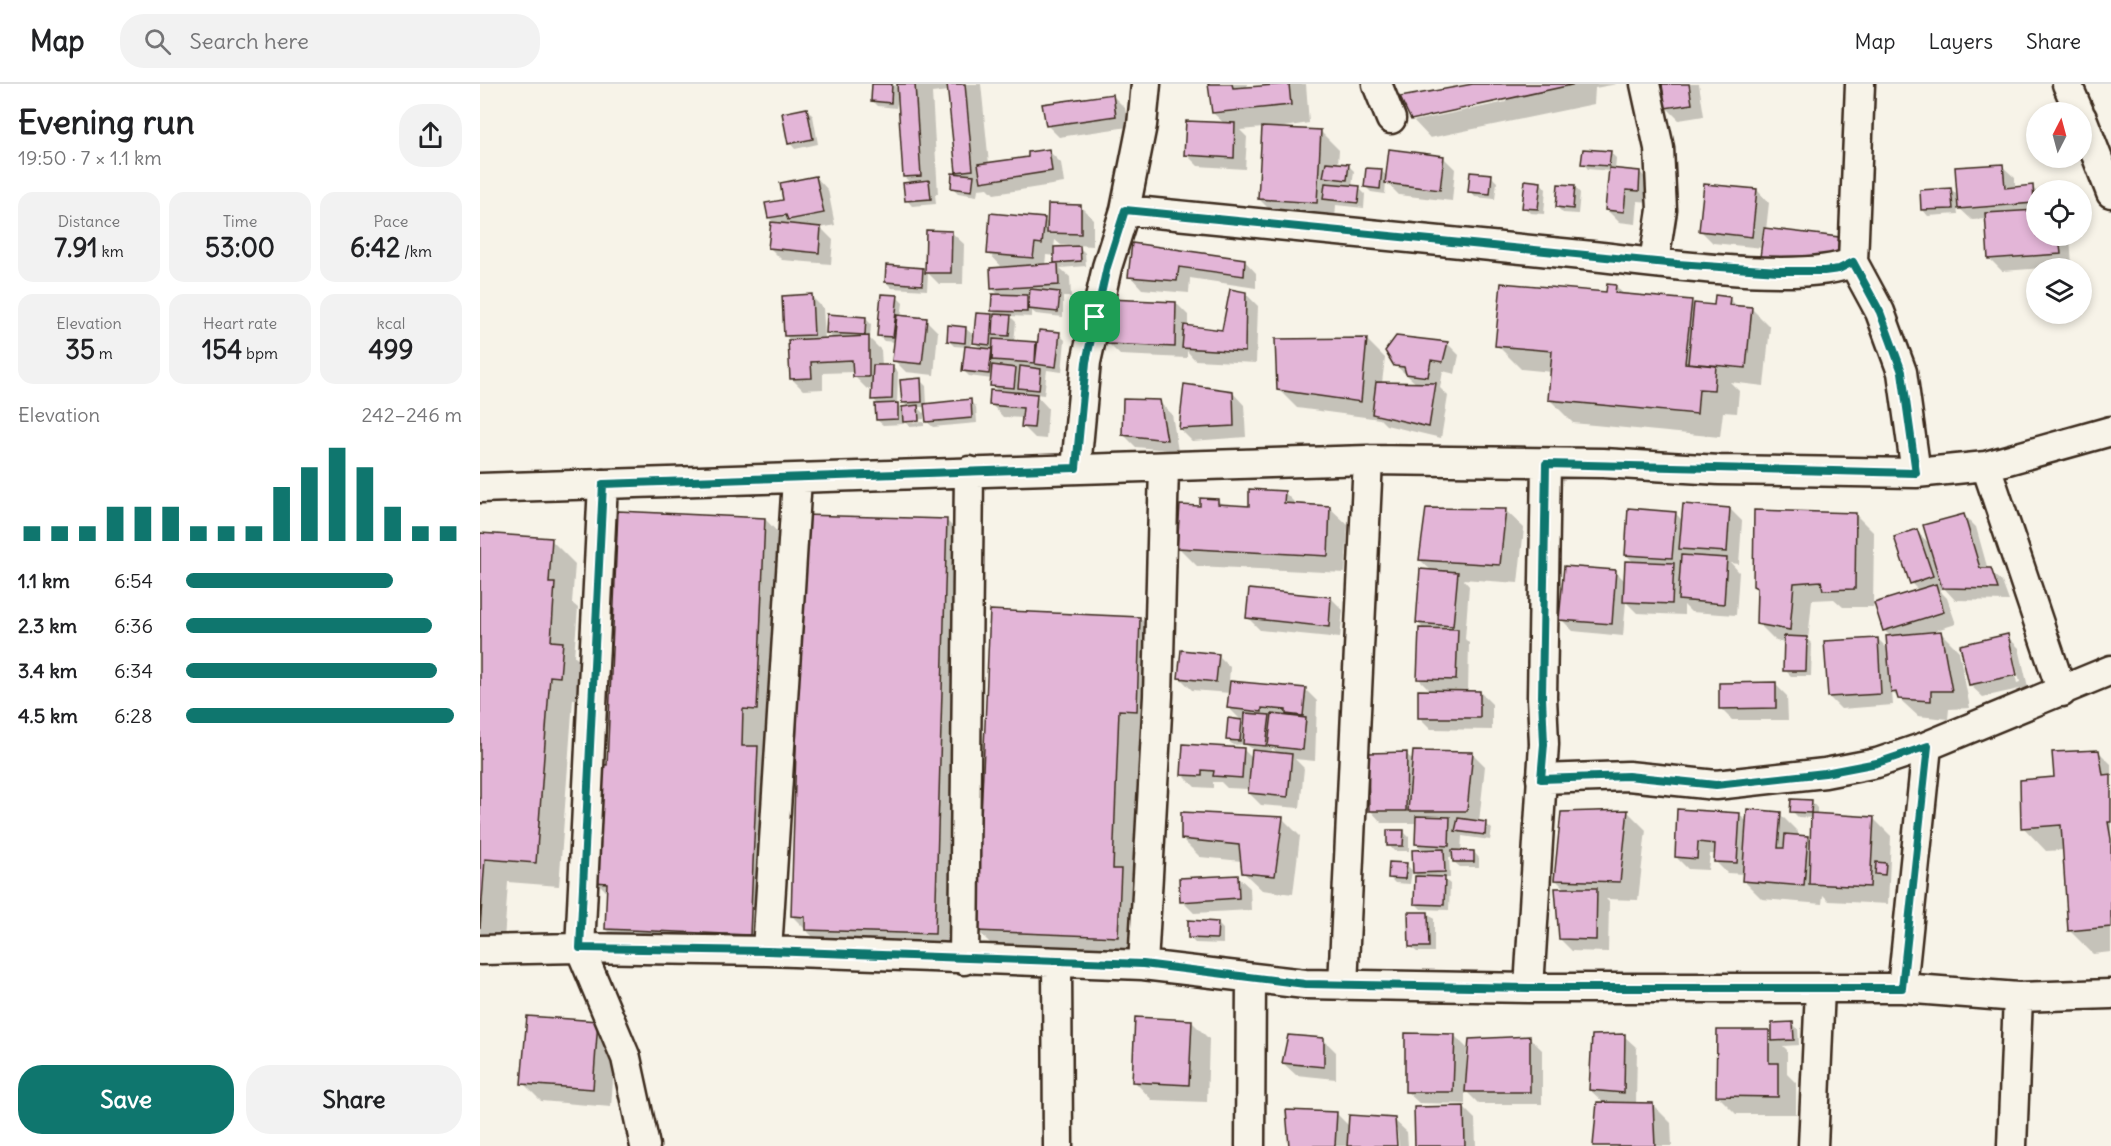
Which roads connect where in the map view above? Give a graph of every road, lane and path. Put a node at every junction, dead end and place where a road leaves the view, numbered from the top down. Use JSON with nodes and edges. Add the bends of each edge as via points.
{"nodes":[{"id":1,"x":1146,"y":84,"type":"edge"},
{"id":2,"x":1377,"y":84,"type":"edge"},
{"id":3,"x":1645,"y":84,"type":"edge"},
{"id":4,"x":1860,"y":84,"type":"edge"},
{"id":5,"x":2067,"y":84,"type":"edge"},
{"id":6,"x":2075,"y":102,"type":"edge"},
{"id":7,"x":1391,"y":119,"type":"dead end"},
{"id":8,"x":2092,"y":144,"type":"edge"},
{"id":9,"x":2111,"y":192,"type":"edge"},
{"id":10,"x":1125,"y":210,"type":"junction"},
{"id":11,"x":1654,"y":262,"type":"junction"},
{"id":12,"x":1853,"y":262,"type":"junction"},
{"id":13,"x":2111,"y":431,"type":"edge"},
{"id":14,"x":1368,"y":460,"type":"junction"},
{"id":15,"x":1546,"y":464,"type":"junction"},
{"id":16,"x":1986,"y":466,"type":"junction"},
{"id":17,"x":1164,"y":467,"type":"junction"},
{"id":18,"x":1076,"y":468,"type":"junction"},
{"id":19,"x":969,"y":471,"type":"junction"},
{"id":20,"x":1916,"y":473,"type":"junction"},
{"id":21,"x":797,"y":479,"type":"junction"},
{"id":22,"x":603,"y":484,"type":"junction"},
{"id":23,"x":480,"y":488,"type":"edge"},
{"id":24,"x":2111,"y":670,"type":"edge"},
{"id":25,"x":2062,"y":692,"type":"junction"},
{"id":26,"x":1928,"y":746,"type":"junction"},
{"id":27,"x":1541,"y":779,"type":"junction"},
{"id":28,"x":580,"y":948,"type":"junction"},
{"id":29,"x":480,"y":950,"type":"edge"},
{"id":30,"x":767,"y":951,"type":"junction"},
{"id":31,"x":963,"y":960,"type":"junction"},
{"id":32,"x":1057,"y":963,"type":"junction"},
{"id":33,"x":1143,"y":964,"type":"junction"},
{"id":34,"x":1251,"y":978,"type":"junction"},
{"id":35,"x":1343,"y":985,"type":"junction"},
{"id":36,"x":1529,"y":988,"type":"junction"},
{"id":37,"x":1902,"y":988,"type":"junction"},
{"id":38,"x":1820,"y":990,"type":"junction"},
{"id":39,"x":2111,"y":994,"type":"edge"},
{"id":40,"x":2018,"y":997,"type":"junction"},
{"id":41,"x":645,"y":1146,"type":"edge"},
{"id":42,"x":1058,"y":1146,"type":"edge"},
{"id":43,"x":1250,"y":1146,"type":"edge"},
{"id":44,"x":1812,"y":1146,"type":"edge"},
{"id":45,"x":2013,"y":1146,"type":"edge"}],
"edges":[{"from":1,"to":10,"type":"street"},
{"from":2,"to":7,"type":"street"},
{"from":3,"to":11,"type":"street","via":[[1659,148],[1662,210]]},
{"from":4,"to":12,"type":"street"},
{"from":5,"to":6,"type":"street"},
{"from":8,"to":9,"type":"street"},
{"from":10,"to":11,"type":"street"},
{"from":10,"to":18,"type":"street","via":[[1107,267],[1086,362]]},
{"from":11,"to":12,"type":"street","via":[[1824,271]]},
{"from":12,"to":20,"type":"street","via":[[1880,312],[1902,372]]},
{"from":13,"to":16,"type":"street"},
{"from":14,"to":15,"type":"street"},
{"from":14,"to":17,"type":"street"},
{"from":14,"to":35,"type":"street"},
{"from":15,"to":20,"type":"street"},
{"from":15,"to":27,"type":"street"},
{"from":16,"to":20,"type":"street"},
{"from":16,"to":25,"type":"street"},
{"from":17,"to":18,"type":"street"},
{"from":17,"to":33,"type":"street","via":[[1158,696]]},
{"from":18,"to":19,"type":"street"},
{"from":19,"to":21,"type":"street"},
{"from":19,"to":31,"type":"street"},
{"from":21,"to":22,"type":"street"},
{"from":21,"to":30,"type":"street"},
{"from":22,"to":23,"type":"street"},
{"from":22,"to":28,"type":"street"},
{"from":24,"to":25,"type":"street"},
{"from":25,"to":26,"type":"street"},
{"from":26,"to":27,"type":"street","via":[[1877,763],[1825,773],[1716,785],[1628,776]]},
{"from":26,"to":37,"type":"street"},
{"from":27,"to":36,"type":"street"},
{"from":28,"to":29,"type":"street"},
{"from":28,"to":30,"type":"street"},
{"from":28,"to":41,"type":"street","via":[[626,1058]]},
{"from":30,"to":31,"type":"street"},
{"from":31,"to":32,"type":"street"},
{"from":32,"to":33,"type":"street"},
{"from":32,"to":42,"type":"street"},
{"from":33,"to":34,"type":"street"},
{"from":34,"to":35,"type":"street"},
{"from":34,"to":43,"type":"street"},
{"from":35,"to":36,"type":"street"},
{"from":36,"to":38,"type":"street"},
{"from":37,"to":38,"type":"street"},
{"from":37,"to":40,"type":"street"},
{"from":38,"to":44,"type":"street"},
{"from":39,"to":40,"type":"street"},
{"from":40,"to":45,"type":"street"}]}
